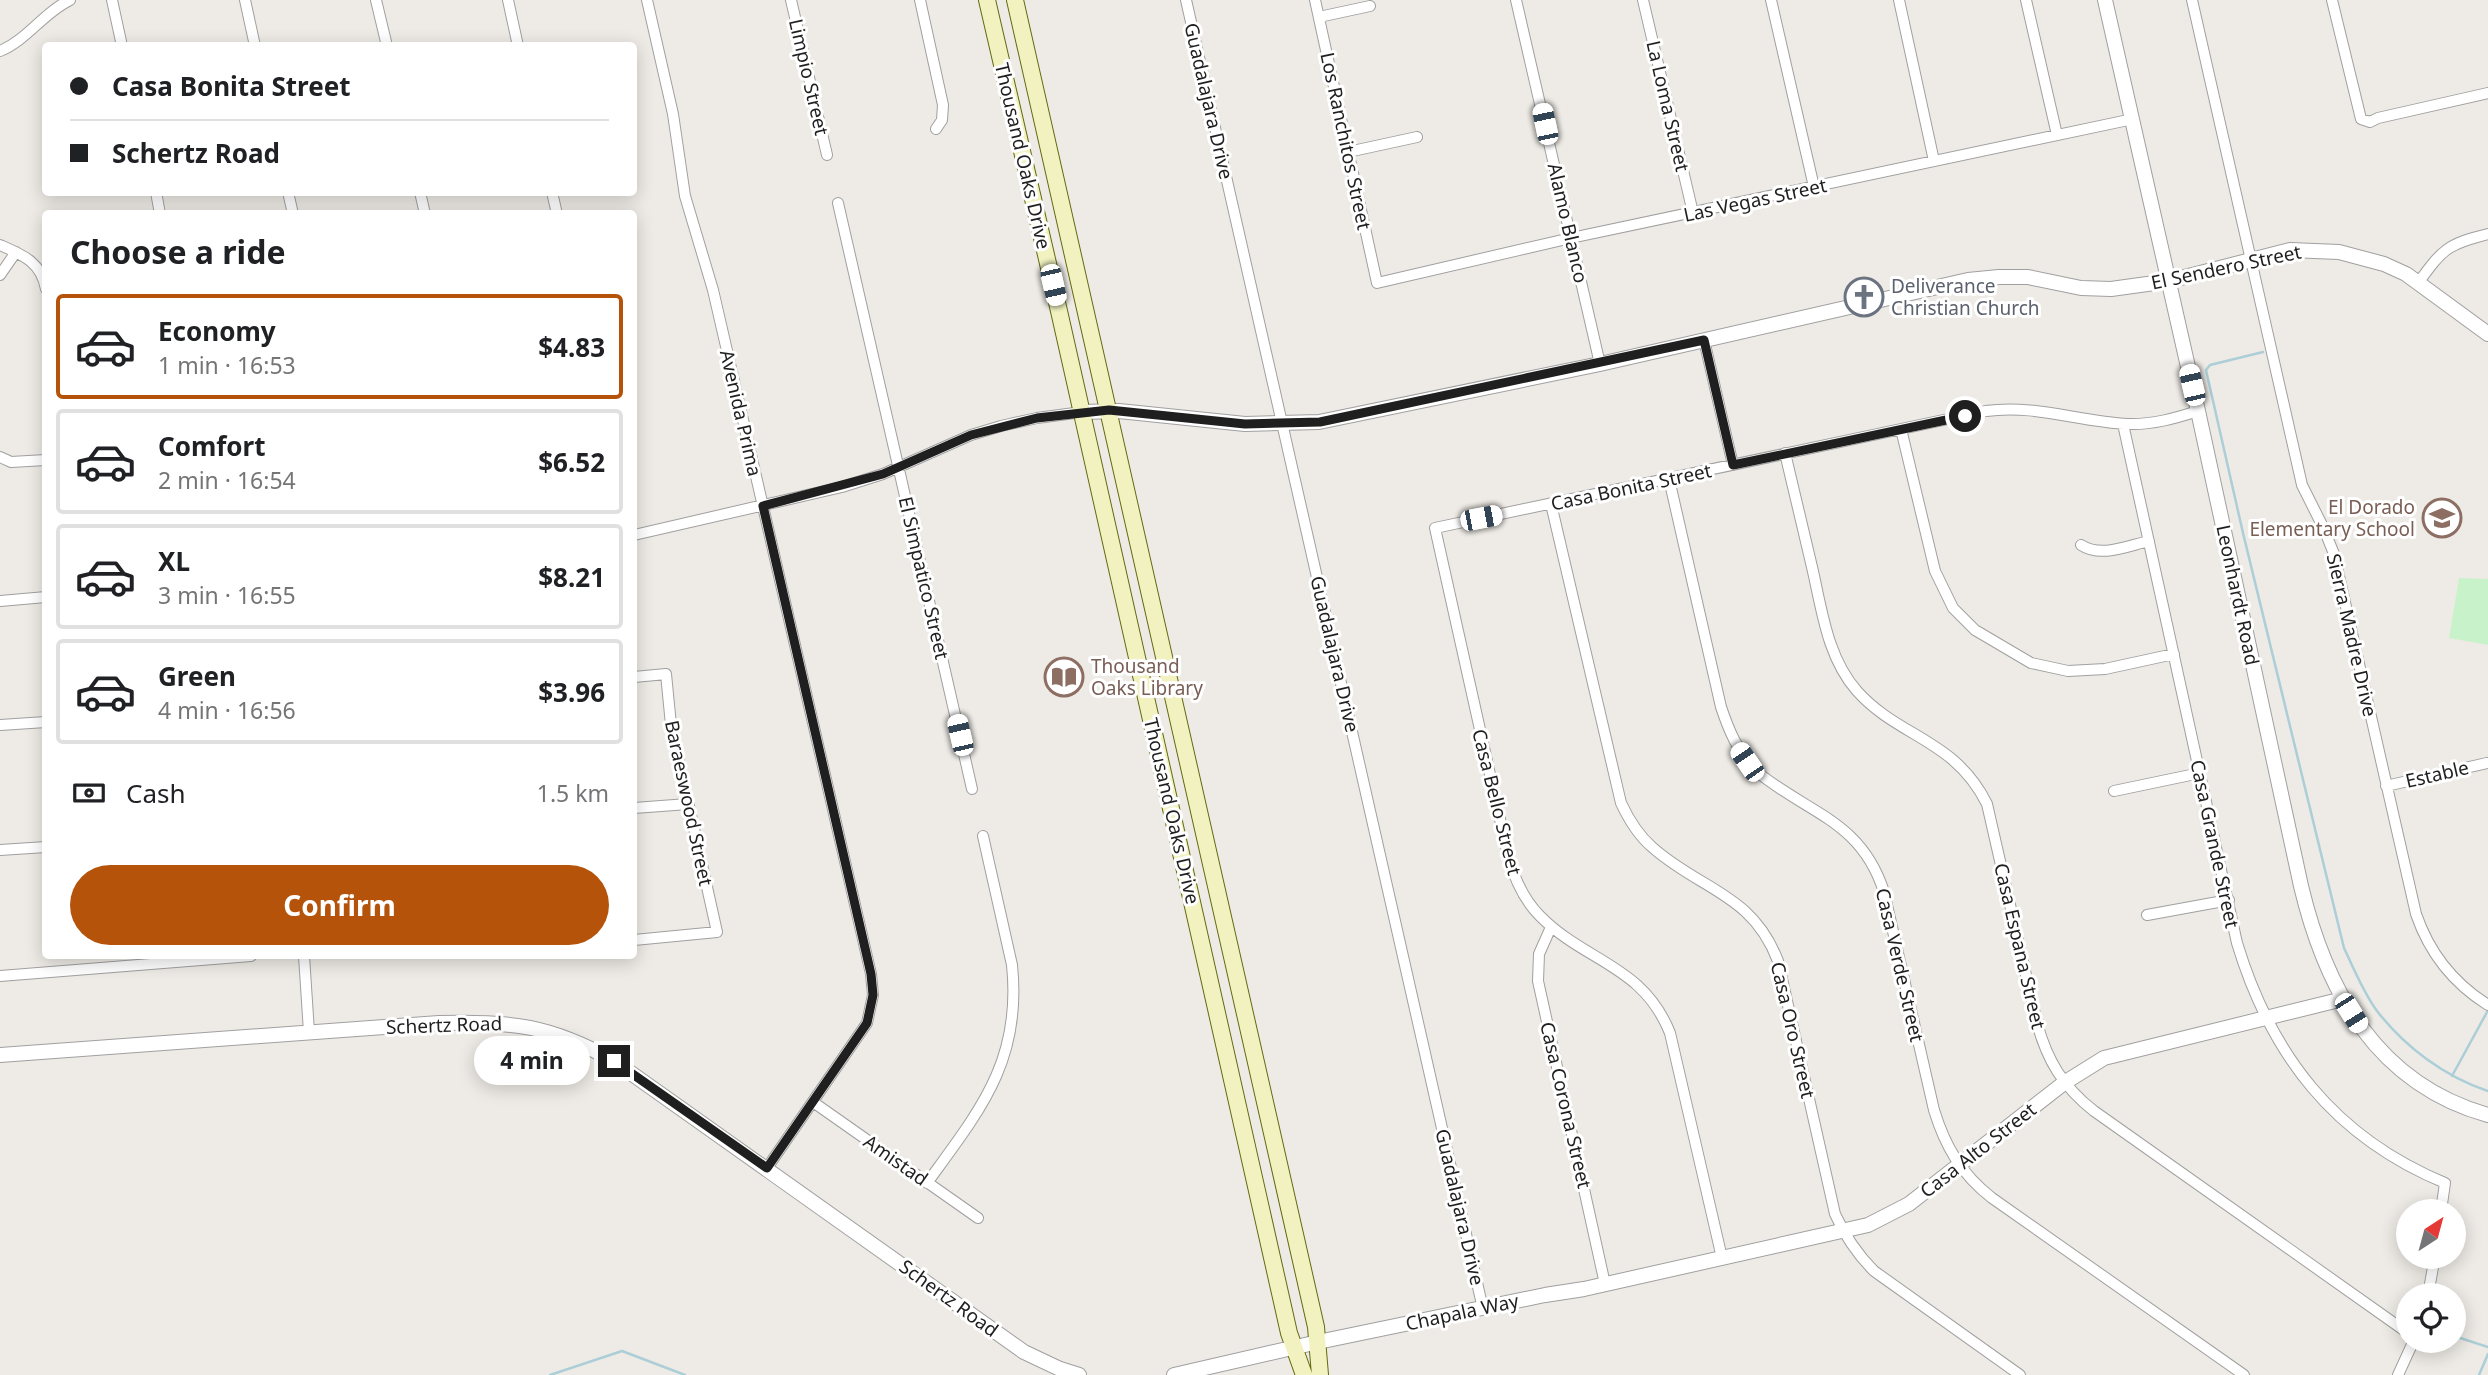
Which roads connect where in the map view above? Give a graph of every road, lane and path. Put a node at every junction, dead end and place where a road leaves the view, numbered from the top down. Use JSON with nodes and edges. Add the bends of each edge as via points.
{"nodes":[{"id":1,"x":70,"y":0,"type":"edge"},
{"id":2,"x":112,"y":0,"type":"edge"},
{"id":3,"x":245,"y":0,"type":"edge"},
{"id":4,"x":376,"y":0,"type":"edge"},
{"id":5,"x":508,"y":0,"type":"edge"},
{"id":6,"x":647,"y":0,"type":"edge"},
{"id":7,"x":791,"y":0,"type":"edge"},
{"id":8,"x":920,"y":0,"type":"edge"},
{"id":9,"x":987,"y":0,"type":"edge"},
{"id":10,"x":1015,"y":0,"type":"edge"},
{"id":11,"x":1186,"y":0,"type":"edge"},
{"id":12,"x":1315,"y":0,"type":"edge"},
{"id":13,"x":1516,"y":0,"type":"edge"},
{"id":14,"x":1643,"y":0,"type":"edge"},
{"id":15,"x":1771,"y":0,"type":"edge"},
{"id":16,"x":1899,"y":0,"type":"edge"},
{"id":17,"x":2026,"y":0,"type":"edge"},
{"id":18,"x":2105,"y":0,"type":"edge"},
{"id":19,"x":2192,"y":0,"type":"edge"},
{"id":20,"x":2332,"y":0,"type":"edge"},
{"id":21,"x":1370,"y":6,"type":"dead end"},
{"id":22,"x":1319,"y":17,"type":"junction"},
{"id":23,"x":121,"y":42,"type":"edge"},
{"id":24,"x":254,"y":42,"type":"edge"},
{"id":25,"x":386,"y":42,"type":"edge"},
{"id":26,"x":517,"y":42,"type":"edge"},
{"id":27,"x":0,"y":51,"type":"edge"},
{"id":28,"x":2488,"y":93,"type":"edge"},
{"id":29,"x":2133,"y":118,"type":"junction"},
{"id":30,"x":936,"y":129,"type":"dead end"},
{"id":31,"x":2057,"y":135,"type":"junction"},
{"id":32,"x":1418,"y":137,"type":"dead end"},
{"id":33,"x":1348,"y":152,"type":"junction"},
{"id":34,"x":827,"y":155,"type":"dead end"},
{"id":35,"x":1934,"y":161,"type":"junction"},
{"id":36,"x":1814,"y":187,"type":"junction"},
{"id":37,"x":838,"y":203,"type":"dead end"},
{"id":38,"x":1693,"y":213,"type":"junction"},
{"id":39,"x":2488,"y":234,"type":"edge"},
{"id":40,"x":1571,"y":238,"type":"junction"},
{"id":41,"x":0,"y":245,"type":"edge"},
{"id":42,"x":16,"y":252,"type":"junction"},
{"id":43,"x":2250,"y":259,"type":"junction"},
{"id":44,"x":0,"y":275,"type":"edge"},
{"id":45,"x":42,"y":277,"type":"edge"},
{"id":46,"x":2169,"y":281,"type":"junction"},
{"id":47,"x":1377,"y":283,"type":"joint"},
{"id":48,"x":2418,"y":283,"type":"junction"},
{"id":49,"x":2488,"y":334,"type":"edge"},
{"id":50,"x":1704,"y":340,"type":"junction"},
{"id":51,"x":1600,"y":364,"type":"junction"},
{"id":52,"x":1109,"y":410,"type":"junction"},
{"id":53,"x":2198,"y":411,"type":"junction"},
{"id":54,"x":1082,"y":412,"type":"junction"},
{"id":55,"x":1283,"y":424,"type":"junction"},
{"id":56,"x":2123,"y":424,"type":"junction"},
{"id":57,"x":1901,"y":429,"type":"junction"},
{"id":58,"x":1785,"y":453,"type":"junction"},
{"id":59,"x":0,"y":457,"type":"edge"},
{"id":60,"x":42,"y":460,"type":"edge"},
{"id":61,"x":1733,"y":465,"type":"junction"},
{"id":62,"x":899,"y":468,"type":"junction"},
{"id":63,"x":1669,"y":479,"type":"junction"},
{"id":64,"x":1551,"y":504,"type":"junction"},
{"id":65,"x":763,"y":506,"type":"junction"},
{"id":66,"x":1435,"y":528,"type":"joint"},
{"id":67,"x":637,"y":534,"type":"edge"},
{"id":68,"x":2149,"y":541,"type":"junction"},
{"id":69,"x":2081,"y":545,"type":"dead end"},
{"id":70,"x":42,"y":597,"type":"edge"},
{"id":71,"x":0,"y":601,"type":"edge"},
{"id":72,"x":2174,"y":654,"type":"junction"},
{"id":73,"x":637,"y":677,"type":"edge"},
{"id":74,"x":42,"y":722,"type":"edge"},
{"id":75,"x":0,"y":725,"type":"edge"},
{"id":76,"x":2487,"y":763,"type":"edge"},
{"id":77,"x":2200,"y":773,"type":"junction"},
{"id":78,"x":2386,"y":786,"type":"junction"},
{"id":79,"x":972,"y":789,"type":"dead end"},
{"id":80,"x":2114,"y":791,"type":"dead end"},
{"id":81,"x":688,"y":804,"type":"junction"},
{"id":82,"x":637,"y":808,"type":"edge"},
{"id":83,"x":983,"y":836,"type":"dead end"},
{"id":84,"x":42,"y":847,"type":"edge"},
{"id":85,"x":0,"y":850,"type":"edge"},
{"id":86,"x":2229,"y":900,"type":"junction"},
{"id":87,"x":2147,"y":915,"type":"dead end"},
{"id":88,"x":1551,"y":927,"type":"junction"},
{"id":89,"x":637,"y":940,"type":"edge"},
{"id":90,"x":213,"y":959,"type":"edge"},
{"id":91,"x":304,"y":959,"type":"edge"},
{"id":92,"x":0,"y":976,"type":"edge"},
{"id":93,"x":2343,"y":999,"type":"junction"},
{"id":94,"x":2488,"y":1005,"type":"edge"},
{"id":95,"x":2266,"y":1019,"type":"junction"},
{"id":96,"x":309,"y":1032,"type":"junction"},
{"id":97,"x":0,"y":1055,"type":"edge"},
{"id":98,"x":2064,"y":1083,"type":"junction"},
{"id":99,"x":813,"y":1102,"type":"junction"},
{"id":100,"x":2488,"y":1115,"type":"edge"},
{"id":101,"x":1959,"y":1165,"type":"junction"},
{"id":102,"x":767,"y":1168,"type":"junction"},
{"id":103,"x":928,"y":1183,"type":"junction"},
{"id":104,"x":2443,"y":1199,"type":"edge"},
{"id":105,"x":978,"y":1218,"type":"dead end"},
{"id":106,"x":1843,"y":1231,"type":"junction"},
{"id":107,"x":1722,"y":1258,"type":"junction"},
{"id":108,"x":1605,"y":1284,"type":"junction"},
{"id":109,"x":1483,"y":1308,"type":"junction"},
{"id":110,"x":2396,"y":1325,"type":"edge"},
{"id":111,"x":1318,"y":1342,"type":"junction"},
{"id":112,"x":1293,"y":1348,"type":"junction"},
{"id":113,"x":2408,"y":1353,"type":"edge"},
{"id":114,"x":1079,"y":1375,"type":"edge"},
{"id":115,"x":1174,"y":1375,"type":"edge"},
{"id":116,"x":1304,"y":1375,"type":"edge"},
{"id":117,"x":1320,"y":1375,"type":"edge"},
{"id":118,"x":2020,"y":1375,"type":"edge"},
{"id":119,"x":2244,"y":1375,"type":"edge"},
{"id":120,"x":2398,"y":1375,"type":"edge"}],
"edges":[{"from":1,"to":27,"type":"street"},
{"from":2,"to":23,"type":"street"},
{"from":3,"to":24,"type":"street"},
{"from":4,"to":25,"type":"street"},
{"from":5,"to":26,"type":"street"},
{"from":6,"to":65,"type":"street","name":"Avenida Prima","via":[[673,114],[685,196],[713,289]]},
{"from":7,"to":34,"type":"street","name":"Limpio Street"},
{"from":8,"to":30,"type":"street","via":[[943,105]]},
{"from":9,"to":54,"type":"main road","name":"Thousand Oaks Drive"},
{"from":10,"to":52,"type":"main road","name":"Thousand Oaks Drive"},
{"from":11,"to":55,"type":"street","name":"Guadalajara Drive"},
{"from":12,"to":22,"type":"street","name":"Los Ranchitos Street"},
{"from":13,"to":40,"type":"street","name":"Alamo Blanco"},
{"from":14,"to":38,"type":"street","name":"La Loma Street"},
{"from":15,"to":36,"type":"street"},
{"from":16,"to":35,"type":"street"},
{"from":17,"to":31,"type":"street"},
{"from":18,"to":29,"type":"street","name":"Leonhardt Road"},
{"from":19,"to":43,"type":"street","name":"Sierra Madre Drive"},
{"from":20,"to":28,"type":"street","via":[[2361,119],[2370,122]]},
{"from":21,"to":22,"type":"street"},
{"from":22,"to":33,"type":"street","name":"Los Ranchitos Street"},
{"from":29,"to":31,"type":"street","name":"Las Vegas Street"},
{"from":29,"to":46,"type":"street","name":"Leonhardt Road"},
{"from":31,"to":35,"type":"street","name":"Las Vegas Street"},
{"from":32,"to":33,"type":"street"},
{"from":33,"to":47,"type":"street","name":"Los Ranchitos Street"},
{"from":35,"to":36,"type":"street","name":"Las Vegas Street"},
{"from":36,"to":38,"type":"street","name":"Las Vegas Street"},
{"from":37,"to":62,"type":"street","name":"El Simpatico Street"},
{"from":38,"to":40,"type":"street","name":"Las Vegas Street"},
{"from":39,"to":48,"type":"street","via":[[2444,250]]},
{"from":40,"to":47,"type":"street","name":"Las Vegas Street"},
{"from":40,"to":51,"type":"street","name":"Alamo Blanco"},
{"from":41,"to":42,"type":"street"},
{"from":42,"to":44,"type":"street"},
{"from":42,"to":45,"type":"street","via":[[29,258]]},
{"from":43,"to":46,"type":"street","name":"El Sendero Street"},
{"from":43,"to":48,"type":"street","name":"El Sendero Street","via":[[2290,250],[2339,252],[2384,264]]},
{"from":43,"to":78,"type":"street","name":"Sierra Madre Drive","via":[[2302,485],[2334,554]]},
{"from":46,"to":50,"type":"street","name":"El Sendero Street","via":[[2096,289],[1999,277]]},
{"from":46,"to":53,"type":"street","name":"Leonhardt Road"},
{"from":48,"to":49,"type":"street","name":"El Sendero Street"},
{"from":50,"to":51,"type":"street","name":"El Sendero Street"},
{"from":50,"to":61,"type":"street"},
{"from":51,"to":55,"type":"street","name":"El Sendero Street","via":[[1320,422]]},
{"from":52,"to":54,"type":"street","name":"El Sendero Street"},
{"from":52,"to":55,"type":"street","name":"El Sendero Street"},
{"from":52,"to":111,"type":"main road","name":"Thousand Oaks Drive"},
{"from":53,"to":56,"type":"street","name":"Casa Bonita Street","via":[[2144,424]]},
{"from":53,"to":93,"type":"street","name":"Leonhardt Road","via":[[2307,910]]},
{"from":54,"to":62,"type":"street","name":"El Sendero Street","via":[[971,435]]},
{"from":54,"to":112,"type":"main road","name":"Thousand Oaks Drive"},
{"from":55,"to":109,"type":"street","name":"Guadalajara Drive"},
{"from":56,"to":57,"type":"street","name":"Casa Bonita Street","via":[[2006,408]]},
{"from":56,"to":68,"type":"street","name":"Casa Grande Street"},
{"from":57,"to":58,"type":"street","name":"Casa Bonita Street"},
{"from":57,"to":72,"type":"street","via":[[1935,571],[1953,608],[1975,630],[2031,663],[2068,671],[2105,669]]},
{"from":58,"to":61,"type":"street","name":"Casa Bonita Street"},
{"from":58,"to":98,"type":"street","name":"Casa Espana Street","via":[[1827,632],[1842,670],[1867,701],[1958,763],[1987,804],[2037,1023],[2047,1055]]},
{"from":59,"to":60,"type":"street","via":[[11,462]]},
{"from":61,"to":63,"type":"street","name":"Casa Bonita Street"},
{"from":62,"to":65,"type":"street","name":"El Sendero Street"},
{"from":62,"to":79,"type":"street","name":"El Simpatico Street"},
{"from":63,"to":64,"type":"street","name":"Casa Bonita Street"},
{"from":63,"to":101,"type":"street","name":"Casa Verde Street","via":[[1729,730],[1756,771],[1835,823],[1874,864],[1934,1110]]},
{"from":64,"to":66,"type":"street","name":"Casa Bonita Street"},
{"from":64,"to":106,"type":"street","name":"Casa Oro Street","via":[[1620,803],[1650,846],[1746,910],[1769,939],[1778,961],[1835,1214]]},
{"from":65,"to":67,"type":"street","name":"El Sendero Street"},
{"from":65,"to":99,"type":"street","name":"Avenida Prima","via":[[873,995],[867,1023]]},
{"from":66,"to":88,"type":"street","name":"Casa Bello Street","via":[[1511,869],[1522,894]]},
{"from":68,"to":69,"type":"street","via":[[2103,552]]},
{"from":68,"to":72,"type":"street","name":"Casa Grande Street"},
{"from":70,"to":71,"type":"street"},
{"from":72,"to":77,"type":"street","name":"Casa Grande Street"},
{"from":73,"to":81,"type":"street","name":"Baraeswood Street","via":[[666,674],[671,725]]},
{"from":74,"to":75,"type":"street"},
{"from":76,"to":78,"type":"street","name":"Estable"},
{"from":77,"to":80,"type":"street"},
{"from":77,"to":86,"type":"street","name":"Casa Grande Street"},
{"from":78,"to":94,"type":"street","name":"Sierra Madre Drive","via":[[2421,928],[2445,967]]},
{"from":81,"to":82,"type":"street"},
{"from":81,"to":89,"type":"street","name":"Baraeswood Street","via":[[717,932]]},
{"from":83,"to":103,"type":"street","via":[[1012,965],[1010,1032],[987,1097]]},
{"from":84,"to":85,"type":"street"},
{"from":86,"to":87,"type":"street"},
{"from":86,"to":95,"type":"street","name":"Casa Grande Street","via":[[2237,943]]},
{"from":88,"to":107,"type":"street","name":"Casa Bello Street","via":[[1629,978],[1660,1012],[1670,1033]]},
{"from":88,"to":108,"type":"street","name":"Casa Corona Street","via":[[1539,954],[1538,981]]},
{"from":90,"to":92,"type":"street"},
{"from":91,"to":96,"type":"street"},
{"from":93,"to":95,"type":"street","name":"Casa Alto Street"},
{"from":93,"to":100,"type":"street","name":"Leonhardt Road","via":[[2376,1046],[2417,1082],[2463,1108]]},
{"from":95,"to":98,"type":"street","name":"Casa Alto Street","via":[[2115,1054]]},
{"from":95,"to":104,"type":"street","name":"Casa Grande Street","via":[[2293,1064],[2337,1115],[2388,1154],[2445,1183]]},
{"from":96,"to":97,"type":"street","name":"Schertz Road"},
{"from":96,"to":102,"type":"street","name":"Schertz Road","via":[[487,1022],[553,1033],[614,1061]]},
{"from":98,"to":101,"type":"street","name":"Casa Alto Street"},
{"from":98,"to":110,"type":"street","name":"Casa Espana Street","via":[[2094,1111]]},
{"from":99,"to":102,"type":"street","name":"Avenida Prima"},
{"from":99,"to":103,"type":"street","name":"Amistad"},
{"from":101,"to":106,"type":"street","name":"Casa Alto Street","via":[[1896,1212]]},
{"from":101,"to":119,"type":"street","name":"Casa Verde Street","via":[[1992,1198]]},
{"from":102,"to":114,"type":"street","name":"Schertz Road","via":[[1024,1352]]},
{"from":103,"to":105,"type":"street","name":"Amistad"},
{"from":106,"to":107,"type":"street","name":"Casa Alto Street"},
{"from":106,"to":118,"type":"street","name":"Casa Oro Street","via":[[1874,1271]]},
{"from":107,"to":108,"type":"street","name":"Casa Alto Street"},
{"from":108,"to":109,"type":"street","name":"Chapala Way"},
{"from":109,"to":111,"type":"street","name":"Chapala Way"},
{"from":111,"to":112,"type":"street"},
{"from":111,"to":117,"type":"main road","name":"Thousand Oaks Drive"},
{"from":112,"to":115,"type":"street"},
{"from":112,"to":116,"type":"main road","name":"Thousand Oaks Drive"},
{"from":113,"to":120,"type":"street"}]}
